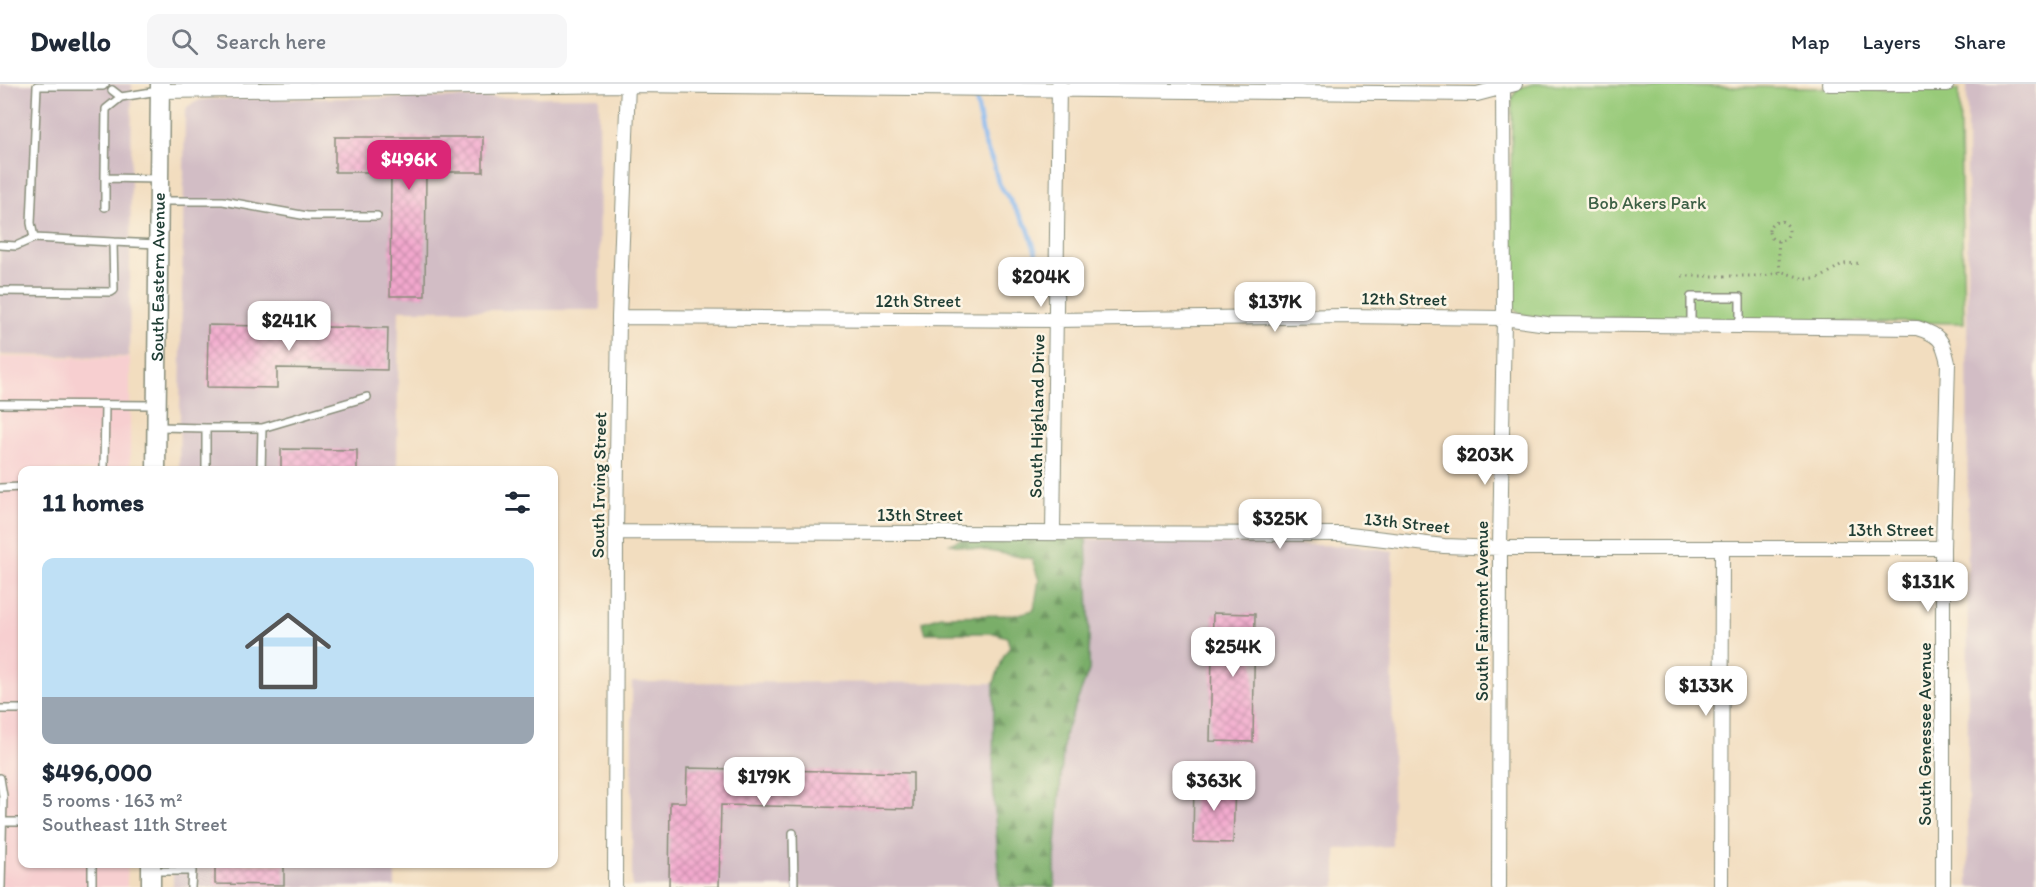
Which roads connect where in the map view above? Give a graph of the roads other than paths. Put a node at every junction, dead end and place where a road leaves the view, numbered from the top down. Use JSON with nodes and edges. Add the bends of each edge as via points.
{"nodes":[{"id":1,"x":105,"y":84,"type":"edge"},
{"id":2,"x":1829,"y":84,"type":"edge"},
{"id":3,"x":628,"y":85,"type":"edge"},
{"id":4,"x":1507,"y":85,"type":"edge"},
{"id":5,"x":1947,"y":85,"type":"edge"},
{"id":6,"x":160,"y":87,"type":"edge"},
{"id":7,"x":1059,"y":87,"type":"edge"},
{"id":8,"x":112,"y":90,"type":"dead end"},
{"id":9,"x":122,"y":97,"type":"junction"},
{"id":10,"x":105,"y":178,"type":"junction"},
{"id":11,"x":159,"y":179,"type":"junction"},
{"id":12,"x":159,"y":201,"type":"junction"},
{"id":13,"x":105,"y":207,"type":"dead end"},
{"id":14,"x":377,"y":216,"type":"dead end"},
{"id":15,"x":34,"y":238,"type":"junction"},
{"id":16,"x":112,"y":242,"type":"junction"},
{"id":17,"x":158,"y":244,"type":"junction"},
{"id":18,"x":0,"y":245,"type":"edge"},
{"id":19,"x":0,"y":291,"type":"edge"},
{"id":20,"x":619,"y":317,"type":"junction"},
{"id":21,"x":1504,"y":318,"type":"junction"},
{"id":22,"x":1056,"y":320,"type":"junction"},
{"id":23,"x":1691,"y":326,"type":"junction"},
{"id":24,"x":1740,"y":326,"type":"junction"},
{"id":25,"x":1935,"y":333,"type":"joint"},
{"id":26,"x":367,"y":397,"type":"dead end"},
{"id":27,"x":0,"y":404,"type":"edge"},
{"id":28,"x":105,"y":405,"type":"junction"},
{"id":29,"x":157,"y":405,"type":"junction"},
{"id":30,"x":156,"y":427,"type":"junction"},
{"id":31,"x":206,"y":428,"type":"junction"},
{"id":32,"x":262,"y":428,"type":"junction"},
{"id":33,"x":104,"y":466,"type":"edge"},
{"id":34,"x":156,"y":466,"type":"edge"},
{"id":35,"x":206,"y":466,"type":"edge"},
{"id":36,"x":261,"y":466,"type":"edge"},
{"id":37,"x":0,"y":488,"type":"edge"},
{"id":38,"x":18,"y":488,"type":"edge"},
{"id":39,"x":616,"y":532,"type":"junction"},
{"id":40,"x":1053,"y":533,"type":"junction"},
{"id":41,"x":1500,"y":548,"type":"junction"},
{"id":42,"x":1722,"y":548,"type":"junction"},
{"id":43,"x":1943,"y":548,"type":"junction"},
{"id":44,"x":0,"y":709,"type":"edge"},
{"id":45,"x":18,"y":709,"type":"edge"},
{"id":46,"x":0,"y":777,"type":"edge"},
{"id":47,"x":2,"y":822,"type":"junction"},
{"id":48,"x":18,"y":822,"type":"edge"},
{"id":49,"x":793,"y":832,"type":"dead end"},
{"id":50,"x":92,"y":868,"type":"edge"},
{"id":51,"x":186,"y":868,"type":"edge"},
{"id":52,"x":192,"y":868,"type":"edge"},
{"id":53,"x":151,"y":874,"type":"edge"},
{"id":54,"x":1,"y":887,"type":"edge"},
{"id":55,"x":92,"y":887,"type":"edge"},
{"id":56,"x":191,"y":887,"type":"edge"},
{"id":57,"x":615,"y":887,"type":"edge"},
{"id":58,"x":794,"y":887,"type":"edge"},
{"id":59,"x":1499,"y":887,"type":"edge"},
{"id":60,"x":1721,"y":887,"type":"edge"},
{"id":61,"x":1943,"y":887,"type":"edge"}],
"edges":[{"from":1,"to":15,"type":"lane","via":[[37,86]]},
{"from":2,"to":5,"type":"street"},
{"from":3,"to":6,"type":"street"},
{"from":3,"to":7,"type":"street"},
{"from":3,"to":20,"type":"street","name":"South Irving Street"},
{"from":4,"to":7,"type":"street","via":[[1477,94]]},
{"from":4,"to":21,"type":"street","name":"South Fairmont Avenue"},
{"from":6,"to":9,"type":"lane"},
{"from":6,"to":11,"type":"main road","name":"South Eastern Avenue"},
{"from":7,"to":22,"type":"street","name":"South Highland Drive"},
{"from":8,"to":9,"type":"lane"},
{"from":9,"to":10,"type":"lane","via":[[106,110]]},
{"from":10,"to":11,"type":"lane"},
{"from":10,"to":13,"type":"lane"},
{"from":11,"to":12,"type":"main road","name":"South Eastern Avenue"},
{"from":12,"to":14,"type":"lane","via":[[223,201],[307,216]]},
{"from":12,"to":17,"type":"main road","name":"South Eastern Avenue"},
{"from":15,"to":16,"type":"lane"},
{"from":15,"to":18,"type":"lane","via":[[16,246]]},
{"from":16,"to":17,"type":"lane"},
{"from":16,"to":19,"type":"lane","via":[[111,292]]},
{"from":17,"to":29,"type":"main road","name":"South Eastern Avenue"},
{"from":20,"to":22,"type":"street","name":"12th Street"},
{"from":20,"to":39,"type":"street","name":"South Irving Street"},
{"from":21,"to":22,"type":"street","name":"12th Street"},
{"from":21,"to":23,"type":"street","name":"12th Street","via":[[1547,324]]},
{"from":21,"to":41,"type":"street","name":"South Fairmont Avenue"},
{"from":22,"to":40,"type":"street","name":"South Highland Drive"},
{"from":23,"to":24,"type":"street","name":"12th Street"},
{"from":23,"to":24,"type":"lane","via":[[1691,297],[1740,297]]},
{"from":24,"to":25,"type":"street","name":"12th Street","via":[[1917,328]]},
{"from":25,"to":43,"type":"street","name":"South Genessee Avenue","via":[[1944,346],[1948,363]]},
{"from":26,"to":32,"type":"lane"},
{"from":27,"to":28,"type":"lane"},
{"from":28,"to":29,"type":"lane"},
{"from":28,"to":33,"type":"lane"},
{"from":29,"to":30,"type":"main road","name":"South Eastern Avenue"},
{"from":30,"to":31,"type":"lane"},
{"from":30,"to":34,"type":"main road","name":"South Eastern Avenue"},
{"from":31,"to":32,"type":"lane"},
{"from":31,"to":35,"type":"lane"},
{"from":32,"to":36,"type":"lane"},
{"from":37,"to":38,"type":"lane"},
{"from":39,"to":40,"type":"street","name":"13th Street"},
{"from":39,"to":57,"type":"street","name":"South Irving Street"},
{"from":40,"to":41,"type":"street","name":"13th Street","via":[[1341,534]]},
{"from":41,"to":42,"type":"street","name":"13th Street"},
{"from":41,"to":59,"type":"street","name":"South Fairmont Avenue"},
{"from":42,"to":43,"type":"street","name":"13th Street"},
{"from":42,"to":60,"type":"street"},
{"from":43,"to":61,"type":"street","name":"South Genessee Avenue"},
{"from":44,"to":45,"type":"lane"},
{"from":46,"to":47,"type":"lane"},
{"from":47,"to":48,"type":"lane"},
{"from":47,"to":54,"type":"lane"},
{"from":49,"to":58,"type":"lane"},
{"from":50,"to":55,"type":"lane"},
{"from":51,"to":53,"type":"lane"},
{"from":52,"to":56,"type":"lane"}]}
